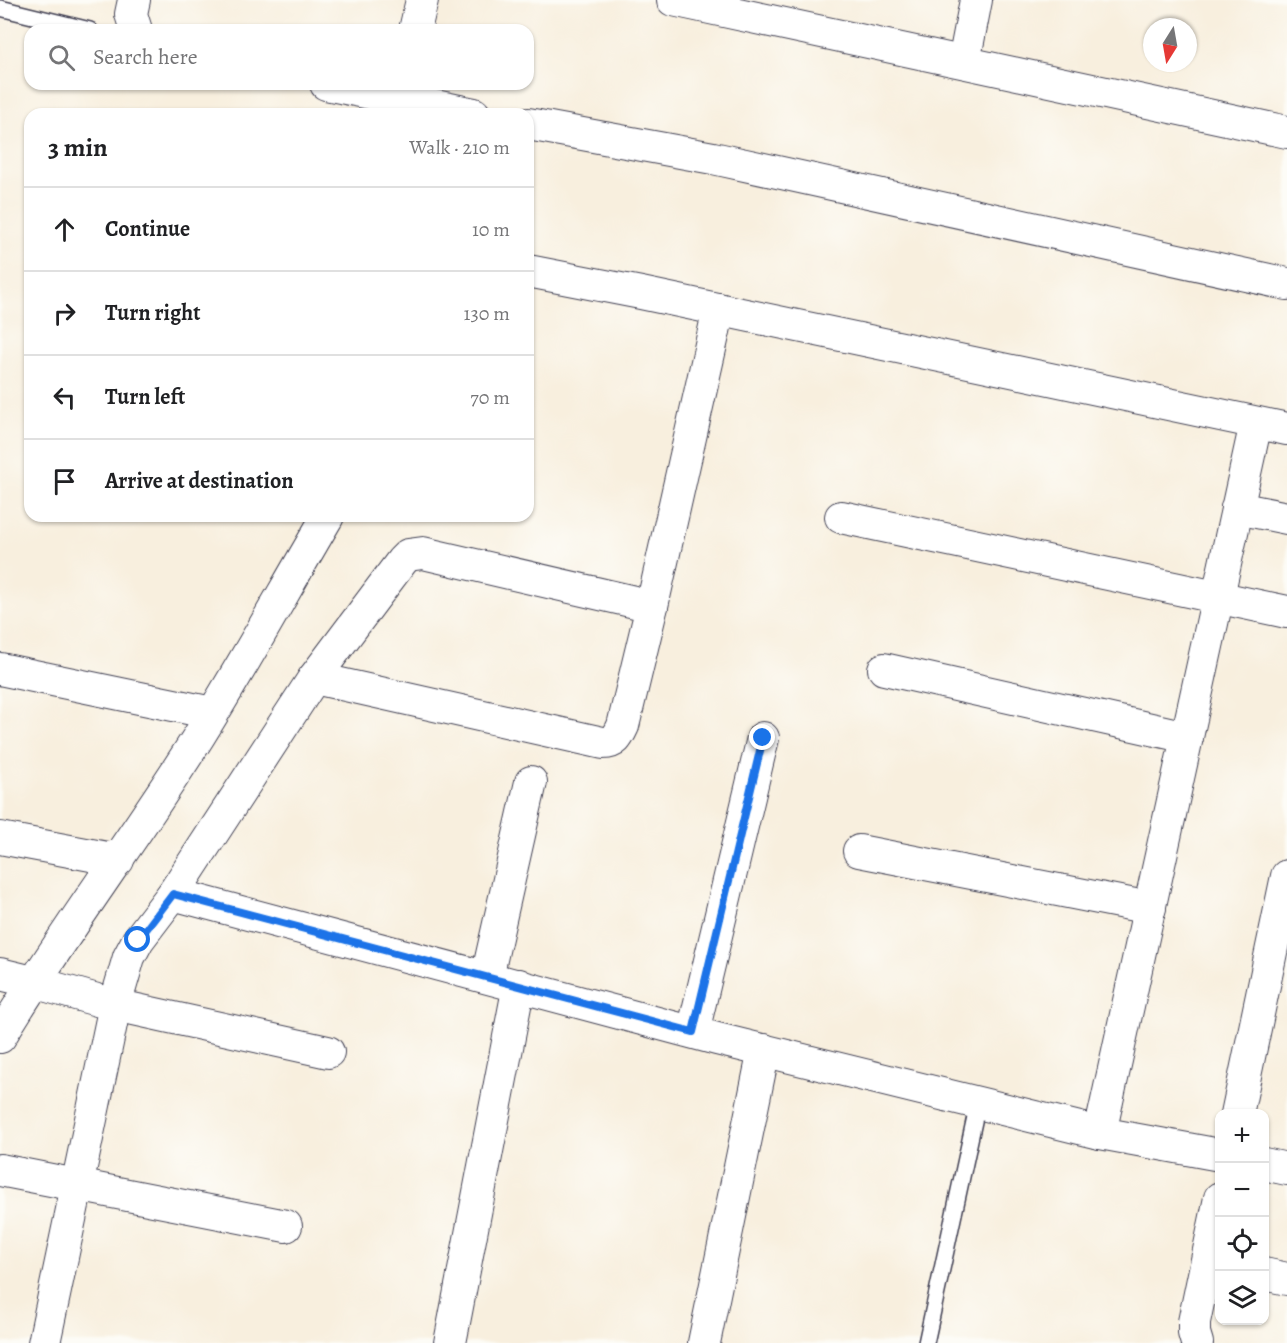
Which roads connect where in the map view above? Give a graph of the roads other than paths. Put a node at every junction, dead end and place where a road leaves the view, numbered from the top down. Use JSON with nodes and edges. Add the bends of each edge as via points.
{"nodes":[{"id":1,"x":134,"y":0,"type":"edge"},
{"id":2,"x":422,"y":0,"type":"edge"},
{"id":3,"x":673,"y":0,"type":"edge"},
{"id":4,"x":976,"y":0,"type":"edge"},
{"id":5,"x":0,"y":8,"type":"edge"},
{"id":6,"x":65,"y":24,"type":"edge"},
{"id":7,"x":134,"y":24,"type":"edge"},
{"id":8,"x":416,"y":24,"type":"edge"},
{"id":9,"x":964,"y":62,"type":"junction"},
{"id":10,"x":383,"y":90,"type":"edge"},
{"id":11,"x":402,"y":92,"type":"edge"},
{"id":12,"x":454,"y":108,"type":"edge"},
{"id":13,"x":534,"y":131,"type":"edge"},
{"id":14,"x":1287,"y":132,"type":"edge"},
{"id":15,"x":534,"y":273,"type":"edge"},
{"id":16,"x":1287,"y":284,"type":"edge"},
{"id":17,"x":719,"y":309,"type":"junction"},
{"id":18,"x":1256,"y":423,"type":"junction"},
{"id":19,"x":1287,"y":429,"type":"edge"},
{"id":20,"x":1237,"y":508,"type":"junction"},
{"id":21,"x":840,"y":517,"type":"dead end"},
{"id":22,"x":1287,"y":518,"type":"edge"},
{"id":23,"x":324,"y":522,"type":"edge"},
{"id":24,"x":1218,"y":597,"type":"junction"},
{"id":25,"x":652,"y":606,"type":"junction"},
{"id":26,"x":1287,"y":612,"type":"edge"},
{"id":27,"x":0,"y":669,"type":"edge"},
{"id":28,"x":884,"y":669,"type":"dead end"},
{"id":29,"x":314,"y":678,"type":"junction"},
{"id":30,"x":212,"y":713,"type":"junction"},
{"id":31,"x":1187,"y":737,"type":"junction"},
{"id":32,"x":763,"y":738,"type":"dead end"},
{"id":33,"x":531,"y":782,"type":"dead end"},
{"id":34,"x":0,"y":837,"type":"edge"},
{"id":35,"x":859,"y":850,"type":"dead end"},
{"id":36,"x":118,"y":860,"type":"junction"},
{"id":37,"x":1287,"y":876,"type":"edge"},
{"id":38,"x":173,"y":894,"type":"junction"},
{"id":39,"x":1150,"y":908,"type":"junction"},
{"id":40,"x":0,"y":974,"type":"edge"},
{"id":41,"x":487,"y":977,"type":"junction"},
{"id":42,"x":33,"y":982,"type":"junction"},
{"id":43,"x":519,"y":985,"type":"junction"},
{"id":44,"x":115,"y":1005,"type":"junction"},
{"id":45,"x":693,"y":1032,"type":"junction"},
{"id":46,"x":0,"y":1037,"type":"edge"},
{"id":47,"x":764,"y":1050,"type":"junction"},
{"id":48,"x":328,"y":1052,"type":"dead end"},
{"id":49,"x":978,"y":1103,"type":"junction"},
{"id":50,"x":1238,"y":1109,"type":"edge"},
{"id":51,"x":1100,"y":1132,"type":"junction"},
{"id":52,"x":1215,"y":1154,"type":"edge"},
{"id":53,"x":1269,"y":1165,"type":"edge"},
{"id":54,"x":1287,"y":1168,"type":"edge"},
{"id":55,"x":0,"y":1170,"type":"edge"},
{"id":56,"x":77,"y":1184,"type":"junction"},
{"id":57,"x":1218,"y":1217,"type":"edge"},
{"id":58,"x":286,"y":1227,"type":"dead end"},
{"id":59,"x":1213,"y":1263,"type":"edge"},
{"id":60,"x":1269,"y":1275,"type":"edge"},
{"id":61,"x":1287,"y":1279,"type":"edge"},
{"id":62,"x":44,"y":1343,"type":"edge"},
{"id":63,"x":450,"y":1343,"type":"edge"},
{"id":64,"x":704,"y":1343,"type":"edge"},
{"id":65,"x":927,"y":1343,"type":"edge"},
{"id":66,"x":1197,"y":1343,"type":"edge"}],
"edges":[{"from":1,"to":7,"type":"street","via":[[131,14]]},
{"from":2,"to":8,"type":"street"},
{"from":3,"to":9,"type":"street"},
{"from":4,"to":9,"type":"street"},
{"from":5,"to":6,"type":"lane"},
{"from":9,"to":14,"type":"street"},
{"from":10,"to":11,"type":"street"},
{"from":11,"to":12,"type":"street"},
{"from":13,"to":16,"type":"street","via":[[713,158]]},
{"from":15,"to":17,"type":"street"},
{"from":17,"to":18,"type":"street"},
{"from":17,"to":25,"type":"street"},
{"from":18,"to":19,"type":"street"},
{"from":18,"to":20,"type":"street"},
{"from":20,"to":22,"type":"street"},
{"from":20,"to":24,"type":"street"},
{"from":21,"to":24,"type":"street"},
{"from":23,"to":30,"type":"street"},
{"from":24,"to":26,"type":"street"},
{"from":24,"to":31,"type":"street"},
{"from":25,"to":29,"type":"street","via":[[415,553],[402,561]]},
{"from":25,"to":29,"type":"street","via":[[623,726],[611,743]]},
{"from":27,"to":30,"type":"street"},
{"from":28,"to":31,"type":"street"},
{"from":29,"to":38,"type":"street"},
{"from":30,"to":36,"type":"street"},
{"from":31,"to":39,"type":"street"},
{"from":32,"to":45,"type":"street"},
{"from":33,"to":41,"type":"street"},
{"from":34,"to":36,"type":"street"},
{"from":35,"to":39,"type":"street"},
{"from":36,"to":42,"type":"street"},
{"from":37,"to":50,"type":"street"},
{"from":38,"to":41,"type":"street"},
{"from":38,"to":44,"type":"street","via":[[129,957]]},
{"from":39,"to":51,"type":"street"},
{"from":40,"to":42,"type":"street"},
{"from":41,"to":43,"type":"street"},
{"from":42,"to":44,"type":"street"},
{"from":42,"to":46,"type":"street"},
{"from":43,"to":45,"type":"street"},
{"from":43,"to":63,"type":"street"},
{"from":44,"to":48,"type":"street"},
{"from":44,"to":56,"type":"street"},
{"from":45,"to":47,"type":"street"},
{"from":47,"to":49,"type":"street"},
{"from":47,"to":64,"type":"street"},
{"from":49,"to":51,"type":"street"},
{"from":49,"to":65,"type":"lane"},
{"from":51,"to":52,"type":"street"},
{"from":53,"to":54,"type":"street"},
{"from":55,"to":56,"type":"street"},
{"from":56,"to":58,"type":"street"},
{"from":56,"to":62,"type":"street"},
{"from":57,"to":59,"type":"street"},
{"from":59,"to":66,"type":"street","via":[[1194,1322]]},
{"from":60,"to":61,"type":"street"}]}
